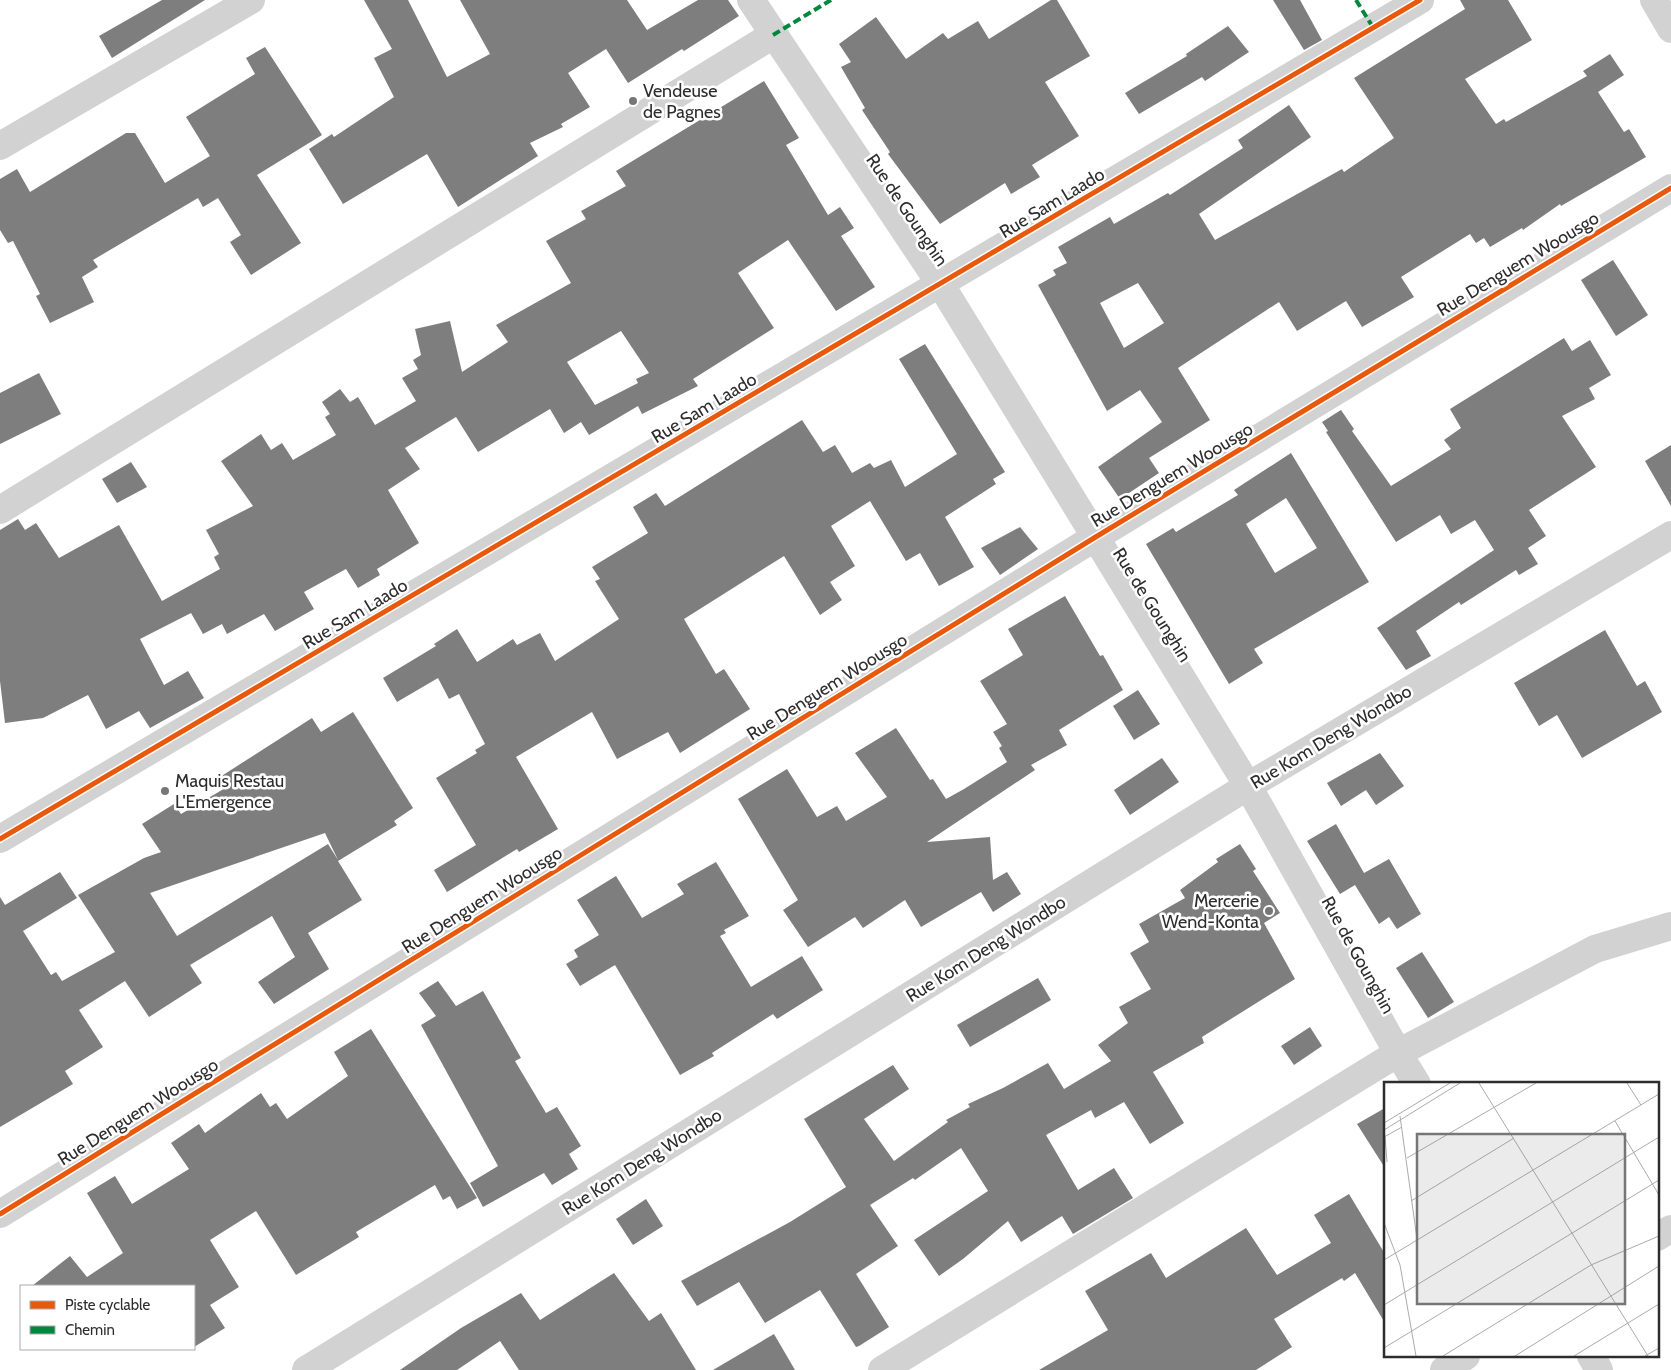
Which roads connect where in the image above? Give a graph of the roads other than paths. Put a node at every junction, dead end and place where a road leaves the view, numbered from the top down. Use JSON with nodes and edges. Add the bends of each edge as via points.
{"nodes":[{"id":1,"x":251,"y":0,"type":"edge"},
{"id":2,"x":751,"y":0,"type":"edge"},
{"id":3,"x":1420,"y":0,"type":"edge"},
{"id":4,"x":1654,"y":0,"type":"edge"},
{"id":5,"x":1671,"y":29,"type":"edge"},
{"id":6,"x":773,"y":35,"type":"junction"},
{"id":7,"x":0,"y":146,"type":"edge"},
{"id":8,"x":1671,"y":188,"type":"edge"},
{"id":9,"x":940,"y":285,"type":"junction"},
{"id":10,"x":0,"y":510,"type":"edge"},
{"id":11,"x":1671,"y":536,"type":"edge"},
{"id":12,"x":1094,"y":538,"type":"junction"},
{"id":13,"x":1248,"y":786,"type":"junction"},
{"id":14,"x":0,"y":839,"type":"edge"},
{"id":15,"x":1671,"y":926,"type":"edge"},
{"id":16,"x":1398,"y":1054,"type":"junction"},
{"id":17,"x":1416,"y":1082,"type":"edge"},
{"id":18,"x":0,"y":1214,"type":"edge"},
{"id":19,"x":1671,"y":1228,"type":"edge"},
{"id":20,"x":1658,"y":1236,"type":"edge"},
{"id":21,"x":1463,"y":1358,"type":"edge"},
{"id":22,"x":1592,"y":1358,"type":"edge"},
{"id":23,"x":306,"y":1370,"type":"edge"},
{"id":24,"x":882,"y":1370,"type":"edge"},
{"id":25,"x":1444,"y":1370,"type":"edge"},
{"id":26,"x":1599,"y":1370,"type":"edge"}],
"edges":[{"from":1,"to":7,"type":"street"},
{"from":2,"to":6,"type":"street","name":"Rue de Gounghin"},
{"from":3,"to":9,"type":"street","name":"Rue Sam Laado"},
{"from":4,"to":5,"type":"street"},
{"from":6,"to":9,"type":"street","name":"Rue de Gounghin"},
{"from":6,"to":10,"type":"street"},
{"from":8,"to":12,"type":"street","name":"Rue Denguem Woousgo"},
{"from":9,"to":12,"type":"street","name":"Rue de Gounghin"},
{"from":9,"to":14,"type":"street","name":"Rue Sam Laado"},
{"from":11,"to":13,"type":"street","name":"Rue Kom Deng Wondbo"},
{"from":12,"to":13,"type":"street","name":"Rue de Gounghin"},
{"from":12,"to":18,"type":"street","name":"Rue Denguem Woousgo"},
{"from":13,"to":16,"type":"street","name":"Rue de Gounghin"},
{"from":13,"to":23,"type":"street","name":"Rue Kom Deng Wondbo"},
{"from":15,"to":16,"type":"street","via":[[1596,949]]},
{"from":16,"to":17,"type":"street","name":"Rue de Gounghin"},
{"from":16,"to":24,"type":"street"},
{"from":19,"to":20,"type":"street"},
{"from":21,"to":25,"type":"street"},
{"from":22,"to":26,"type":"street"}]}
